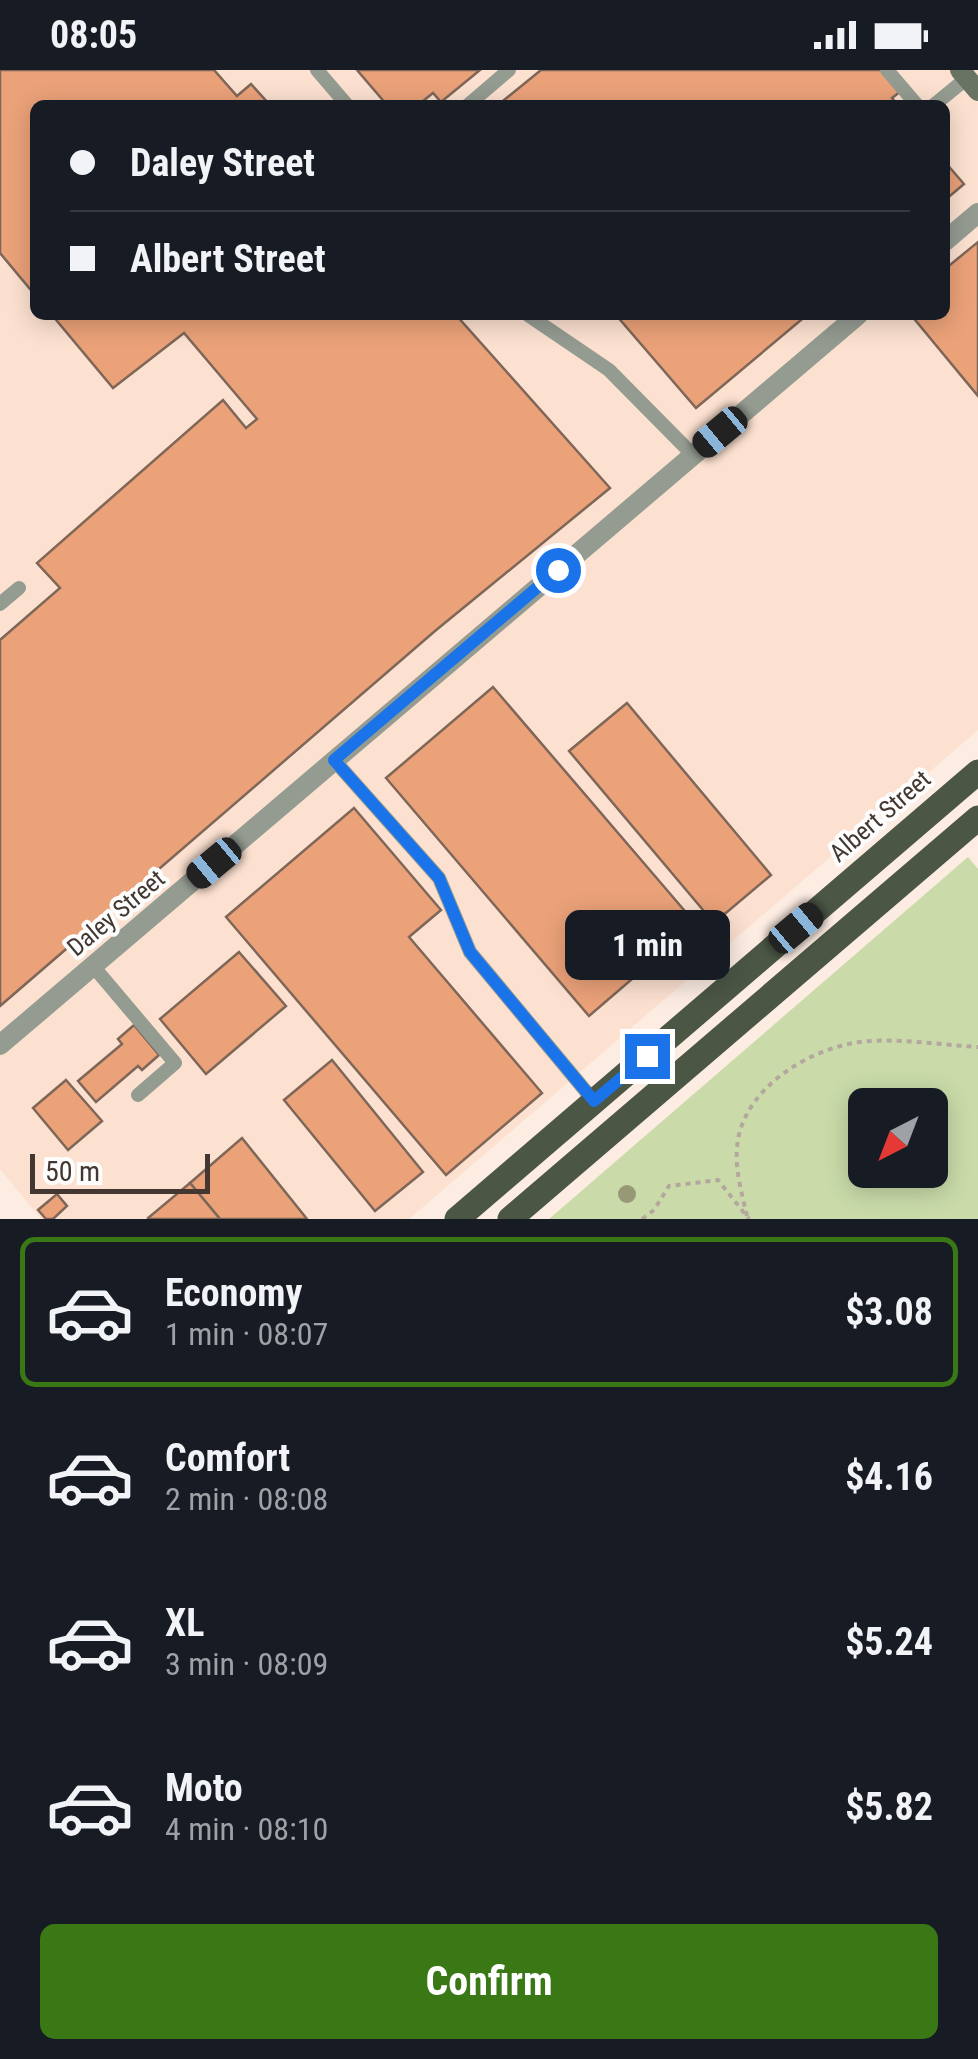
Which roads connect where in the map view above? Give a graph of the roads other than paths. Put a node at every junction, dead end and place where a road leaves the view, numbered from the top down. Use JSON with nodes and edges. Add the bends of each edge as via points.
{"nodes":[{"id":1,"x":317,"y":70,"type":"edge"},
{"id":2,"x":509,"y":70,"type":"edge"},
{"id":3,"x":887,"y":70,"type":"edge"},
{"id":4,"x":968,"y":80,"type":"edge"},
{"id":5,"x":343,"y":100,"type":"edge"},
{"id":6,"x":474,"y":100,"type":"edge"},
{"id":7,"x":912,"y":100,"type":"edge"},
{"id":8,"x":941,"y":100,"type":"edge"},
{"id":9,"x":978,"y":213,"type":"edge"},
{"id":10,"x":950,"y":237,"type":"edge"},
{"id":11,"x":535,"y":320,"type":"edge"},
{"id":12,"x":852,"y":320,"type":"edge"},
{"id":13,"x":693,"y":455,"type":"junction"},
{"id":14,"x":19,"y":588,"type":"dead end"},
{"id":15,"x":0,"y":604,"type":"edge"},
{"id":16,"x":334,"y":760,"type":"junction"},
{"id":17,"x":974,"y":784,"type":"edge"},
{"id":18,"x":978,"y":818,"type":"edge"},
{"id":19,"x":93,"y":966,"type":"junction"},
{"id":20,"x":0,"y":1045,"type":"edge"},
{"id":21,"x":138,"y":1095,"type":"dead end"},
{"id":22,"x":594,"y":1101,"type":"junction"},
{"id":23,"x":616,"y":1128,"type":"junction"},
{"id":24,"x":515,"y":1169,"type":"junction"},
{"id":25,"x":538,"y":1195,"type":"junction"},
{"id":26,"x":457,"y":1219,"type":"edge"},
{"id":27,"x":510,"y":1219,"type":"edge"}],
"edges":[{"from":1,"to":5,"type":"lane"},
{"from":2,"to":6,"type":"lane"},
{"from":3,"to":7,"type":"lane"},
{"from":4,"to":8,"type":"lane"},
{"from":9,"to":10,"type":"street"},
{"from":11,"to":13,"type":"lane","via":[[608,370]]},
{"from":12,"to":13,"type":"street","name":"Daley Street"},
{"from":13,"to":16,"type":"street","name":"Daley Street"},
{"from":14,"to":15,"type":"lane"},
{"from":16,"to":19,"type":"street","name":"Daley Street"},
{"from":16,"to":22,"type":"lane","via":[[439,878],[470,952]]},
{"from":17,"to":22,"type":"main road","name":"Albert Street"},
{"from":18,"to":23,"type":"main road"},
{"from":19,"to":20,"type":"street","name":"Daley Street"},
{"from":19,"to":21,"type":"lane","via":[[175,1063]]},
{"from":22,"to":23,"type":"main road"},
{"from":22,"to":24,"type":"main road","name":"Albert Street"},
{"from":23,"to":25,"type":"main road"},
{"from":24,"to":25,"type":"main road"},
{"from":24,"to":26,"type":"main road","name":"Albert Street"},
{"from":25,"to":27,"type":"main road"}]}
